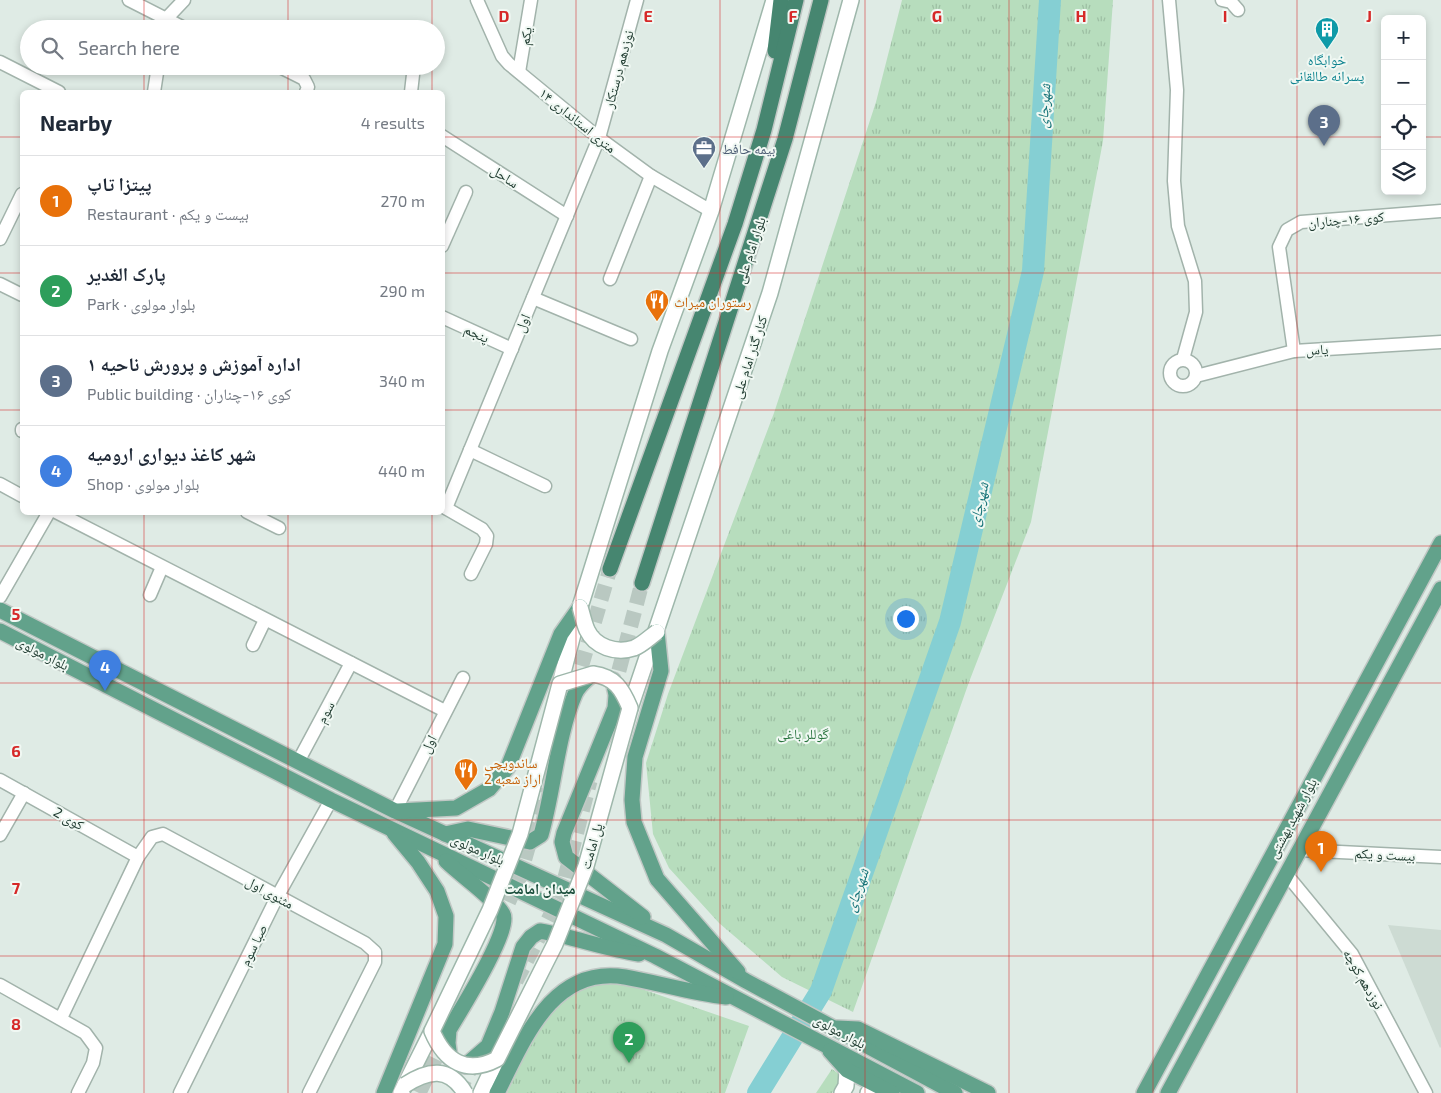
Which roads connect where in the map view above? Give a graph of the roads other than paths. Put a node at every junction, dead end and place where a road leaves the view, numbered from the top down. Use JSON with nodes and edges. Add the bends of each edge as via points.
{"nodes":[{"id":1,"x":129,"y":0,"type":"edge"},
{"id":2,"x":184,"y":0,"type":"edge"},
{"id":3,"x":476,"y":0,"type":"edge"},
{"id":4,"x":531,"y":0,"type":"edge"},
{"id":5,"x":637,"y":0,"type":"edge"},
{"id":6,"x":774,"y":0,"type":"edge"},
{"id":7,"x":781,"y":0,"type":"edge"},
{"id":8,"x":796,"y":0,"type":"edge"},
{"id":9,"x":821,"y":0,"type":"edge"},
{"id":10,"x":851,"y":0,"type":"edge"},
{"id":11,"x":1170,"y":0,"type":"edge"},
{"id":12,"x":1222,"y":0,"type":"edge"},
{"id":13,"x":1238,"y":10,"type":"dead end"},
{"id":14,"x":159,"y":20,"type":"edge"},
{"id":15,"x":168,"y":20,"type":"edge"},
{"id":16,"x":0,"y":62,"type":"edge"},
{"id":17,"x":20,"y":72,"type":"edge"},
{"id":18,"x":519,"y":72,"type":"junction"},
{"id":19,"x":26,"y":75,"type":"edge"},
{"id":20,"x":157,"y":75,"type":"edge"},
{"id":21,"x":296,"y":75,"type":"edge"},
{"id":22,"x":413,"y":75,"type":"edge"},
{"id":23,"x":55,"y":90,"type":"edge"},
{"id":24,"x":154,"y":90,"type":"edge"},
{"id":25,"x":307,"y":90,"type":"edge"},
{"id":26,"x":411,"y":90,"type":"edge"},
{"id":27,"x":764,"y":130,"type":"junction"},
{"id":28,"x":445,"y":138,"type":"edge"},
{"id":29,"x":599,"y":138,"type":"junction"},
{"id":30,"x":650,"y":176,"type":"junction"},
{"id":31,"x":466,"y":192,"type":"dead end"},
{"id":32,"x":20,"y":198,"type":"edge"},
{"id":33,"x":711,"y":211,"type":"junction"},
{"id":34,"x":1441,"y":211,"type":"edge"},
{"id":35,"x":567,"y":216,"type":"junction"},
{"id":36,"x":0,"y":239,"type":"edge"},
{"id":37,"x":445,"y":239,"type":"edge"},
{"id":38,"x":610,"y":279,"type":"dead end"},
{"id":39,"x":0,"y":284,"type":"edge"},
{"id":40,"x":20,"y":294,"type":"edge"},
{"id":41,"x":533,"y":298,"type":"junction"},
{"id":42,"x":445,"y":318,"type":"edge"},
{"id":43,"x":630,"y":339,"type":"dead end"},
{"id":44,"x":1441,"y":342,"type":"edge"},
{"id":45,"x":512,"y":349,"type":"junction"},
{"id":46,"x":1294,"y":351,"type":"junction"},
{"id":47,"x":1182,"y":359,"type":"junction"},
{"id":48,"x":1196,"y":376,"type":"junction"},
{"id":49,"x":470,"y":450,"type":"junction"},
{"id":50,"x":0,"y":484,"type":"edge"},
{"id":51,"x":545,"y":486,"type":"dead end"},
{"id":52,"x":20,"y":495,"type":"edge"},
{"id":53,"x":445,"y":505,"type":"edge"},
{"id":54,"x":445,"y":508,"type":"edge"},
{"id":55,"x":47,"y":515,"type":"edge"},
{"id":56,"x":62,"y":515,"type":"edge"},
{"id":57,"x":253,"y":515,"type":"edge"},
{"id":58,"x":279,"y":528,"type":"dead end"},
{"id":59,"x":1441,"y":542,"type":"edge"},
{"id":60,"x":162,"y":567,"type":"junction"},
{"id":61,"x":610,"y":569,"type":"tunnel mouth"},
{"id":62,"x":471,"y":574,"type":"dead end"},
{"id":63,"x":642,"y":582,"type":"tunnel mouth"},
{"id":64,"x":1441,"y":589,"type":"edge"},
{"id":65,"x":150,"y":595,"type":"dead end"},
{"id":66,"x":0,"y":597,"type":"edge"},
{"id":67,"x":580,"y":607,"type":"junction"},
{"id":68,"x":0,"y":610,"type":"edge"},
{"id":69,"x":266,"y":620,"type":"junction"},
{"id":70,"x":0,"y":632,"type":"edge"},
{"id":71,"x":657,"y":632,"type":"junction"},
{"id":72,"x":253,"y":645,"type":"dead end"},
{"id":73,"x":351,"y":663,"type":"junction"},
{"id":74,"x":593,"y":674,"type":"junction"},
{"id":75,"x":463,"y":678,"type":"dead end"},
{"id":76,"x":613,"y":680,"type":"junction"},
{"id":77,"x":560,"y":684,"type":"junction"},
{"id":78,"x":630,"y":708,"type":"junction"},
{"id":79,"x":445,"y":711,"type":"junction"},
{"id":80,"x":299,"y":760,"type":"junction"},
{"id":81,"x":0,"y":780,"type":"edge"},
{"id":82,"x":24,"y":793,"type":"junction"},
{"id":83,"x":331,"y":800,"type":"junction"},
{"id":84,"x":394,"y":811,"type":"junction"},
{"id":85,"x":388,"y":826,"type":"junction"},
{"id":86,"x":445,"y":834,"type":"junction"},
{"id":87,"x":0,"y":836,"type":"edge"},
{"id":88,"x":1299,"y":850,"type":"junction"},
{"id":89,"x":438,"y":853,"type":"junction"},
{"id":90,"x":138,"y":856,"type":"junction"},
{"id":91,"x":1441,"y":857,"type":"edge"},
{"id":92,"x":1287,"y":874,"type":"junction"},
{"id":93,"x":277,"y":897,"type":"junction"},
{"id":94,"x":666,"y":935,"type":"junction"},
{"id":95,"x":655,"y":956,"type":"junction"},
{"id":96,"x":746,"y":981,"type":"junction"},
{"id":97,"x":0,"y":985,"type":"edge"},
{"id":98,"x":739,"y":998,"type":"junction"},
{"id":99,"x":62,"y":1018,"type":"junction"},
{"id":100,"x":832,"y":1028,"type":"junction"},
{"id":101,"x":432,"y":1031,"type":"junction"},
{"id":102,"x":824,"y":1044,"type":"junction"},
{"id":103,"x":450,"y":1058,"type":"junction"},
{"id":104,"x":497,"y":1059,"type":"junction"},
{"id":105,"x":466,"y":1066,"type":"junction"},
{"id":106,"x":847,"y":1070,"type":"junction"},
{"id":107,"x":403,"y":1089,"type":"edge"},
{"id":108,"x":1172,"y":1090,"type":"edge"},
{"id":109,"x":890,"y":1092,"type":"edge"},
{"id":110,"x":78,"y":1093,"type":"edge"},
{"id":111,"x":180,"y":1093,"type":"edge"},
{"id":112,"x":309,"y":1093,"type":"edge"},
{"id":113,"x":384,"y":1093,"type":"edge"},
{"id":114,"x":465,"y":1093,"type":"edge"},
{"id":115,"x":481,"y":1093,"type":"edge"},
{"id":116,"x":497,"y":1093,"type":"edge"},
{"id":117,"x":842,"y":1093,"type":"edge"},
{"id":118,"x":868,"y":1093,"type":"edge"},
{"id":119,"x":917,"y":1093,"type":"edge"},
{"id":120,"x":955,"y":1093,"type":"edge"},
{"id":121,"x":988,"y":1093,"type":"edge"},
{"id":122,"x":1144,"y":1093,"type":"edge"},
{"id":123,"x":1426,"y":1093,"type":"edge"}],
"edges":[{"from":1,"to":14,"type":"street"},
{"from":2,"to":15,"type":"street"},
{"from":3,"to":18,"type":"street","name":"۱۴ متری استانداری","via":[[502,56]]},
{"from":4,"to":18,"type":"street","name":"یکم"},
{"from":5,"to":29,"type":"street","name":"نوزدهم درستکار"},
{"from":6,"to":33,"type":"main road"},
{"from":7,"to":27,"type":"highway"},
{"from":8,"to":27,"type":"highway","name":"بلوار امام علی"},
{"from":9,"to":63,"type":"highway","name":"بلوار امام علی","via":[[785,139]]},
{"from":10,"to":71,"type":"main road","name":"کنار گذر امام علی","via":[[770,293]]},
{"from":11,"to":47,"type":"street","via":[[1177,90],[1174,181],[1178,226],[1195,281],[1196,312]]},
{"from":12,"to":13,"type":"street","via":[[1231,2]]},
{"from":16,"to":17,"type":"street"},
{"from":18,"to":29,"type":"street","name":"۱۴ متری استانداری"},
{"from":19,"to":23,"type":"street"},
{"from":20,"to":24,"type":"street"},
{"from":21,"to":25,"type":"street","via":[[304,79]]},
{"from":22,"to":26,"type":"street"},
{"from":27,"to":61,"type":"highway","name":"بلوار امام علی","via":[[735,224]]},
{"from":28,"to":35,"type":"street","name":"ساحل"},
{"from":29,"to":30,"type":"street","name":"۱۴ متری استانداری"},
{"from":29,"to":35,"type":"street","name":"اول"},
{"from":30,"to":33,"type":"street","name":"۱۴ متری استانداری"},
{"from":30,"to":38,"type":"street"},
{"from":31,"to":37,"type":"street"},
{"from":32,"to":36,"type":"street"},
{"from":33,"to":67,"type":"main road","via":[[660,351]]},
{"from":34,"to":46,"type":"street","name":"کوی ۱۶-چناران","via":[[1301,222],[1287,230],[1279,247]]},
{"from":35,"to":41,"type":"street","name":"اول"},
{"from":39,"to":40,"type":"street"},
{"from":41,"to":43,"type":"street"},
{"from":41,"to":45,"type":"street","name":"اول"},
{"from":42,"to":45,"type":"street","name":"پنجم"},
{"from":44,"to":46,"type":"street","name":"یاس"},
{"from":45,"to":49,"type":"street","name":"اول"},
{"from":46,"to":48,"type":"street","name":"یاس"},
{"from":47,"to":48,"type":"street","via":[[1193,364]]},
{"from":47,"to":48,"type":"street","via":[[1171,366],[1171,379],[1178,385],[1187,386]]},
{"from":49,"to":51,"type":"street"},
{"from":49,"to":53,"type":"street","name":"اول"},
{"from":50,"to":52,"type":"street"},
{"from":54,"to":62,"type":"street","via":[[482,529],[487,536]]},
{"from":55,"to":66,"type":"street"},
{"from":56,"to":60,"type":"street"},
{"from":57,"to":58,"type":"street"},
{"from":59,"to":122,"type":"main road","name":"بلوار شهید بهشتی"},
{"from":60,"to":65,"type":"street"},
{"from":60,"to":69,"type":"street"},
{"from":64,"to":88,"type":"main road","name":"بلوار شهید بهشتی"},
{"from":67,"to":71,"type":"main road","bridge":true,"via":[[587,630],[597,644],[605,648],[634,648]]},
{"from":67,"to":77,"type":"main road"},
{"from":67,"to":84,"type":"main road","via":[[561,634],[508,767],[489,789],[456,808]]},
{"from":68,"to":80,"type":"main road","name":"بلوار مولوی"},
{"from":69,"to":72,"type":"street"},
{"from":69,"to":73,"type":"street"},
{"from":70,"to":83,"type":"main road","name":"بلوار مولوی"},
{"from":71,"to":78,"type":"main road","name":"کنار گذر امام علی"},
{"from":71,"to":96,"type":"main road","via":[[661,671],[635,757],[634,822],[657,879]]},
{"from":73,"to":79,"type":"street"},
{"from":73,"to":80,"type":"street","name":"سوم"},
{"from":74,"to":76,"type":"main road","bridge":true},
{"from":74,"to":77,"type":"main road","bridge":true},
{"from":74,"to":86,"type":"main road","via":[[575,694],[541,835],[530,842],[468,830]]},
{"from":75,"to":79,"type":"street","name":"اول"},
{"from":76,"to":78,"type":"main road","bridge":true,"via":[[622,690]]},
{"from":76,"to":94,"type":"main road","via":[[615,708],[564,833],[563,849],[566,857]]},
{"from":77,"to":101,"type":"main road","bridge":true,"via":[[520,834],[490,910]]},
{"from":78,"to":104,"type":"main road","name":"پل امامت","bridge":true,"via":[[586,866],[555,944]]},
{"from":79,"to":84,"type":"street","name":"اول"},
{"from":80,"to":84,"type":"main road","name":"بلوار مولوی"},
{"from":81,"to":82,"type":"street","name":"کوی 2"},
{"from":82,"to":87,"type":"street"},
{"from":82,"to":90,"type":"street","name":"کوی 2"},
{"from":83,"to":85,"type":"main road","name":"بلوار مولوی"},
{"from":83,"to":93,"type":"street","name":"صبا سوم"},
{"from":84,"to":86,"type":"main road","name":"بلوار مولوی"},
{"from":85,"to":89,"type":"main road","name":"بلوار مولوی"},
{"from":85,"to":113,"type":"main road","via":[[437,891],[446,916],[445,944]]},
{"from":86,"to":94,"type":"main road","name":"بلوار مولوی"},
{"from":88,"to":91,"type":"street","name":"بیست و یکم"},
{"from":88,"to":92,"type":"main road","name":"بلوار شهید بهشتی"},
{"from":89,"to":95,"type":"main road","name":"بلوار مولوی"},
{"from":89,"to":103,"type":"main road","via":[[484,894],[503,914],[504,921],[504,930],[495,948],[449,1030]]},
{"from":90,"to":93,"type":"street","name":"مثنوی اول","via":[[152,837],[163,834]]},
{"from":90,"to":99,"type":"street"},
{"from":92,"to":108,"type":"main road","name":"بلوار شهید بهشتی"},
{"from":92,"to":123,"type":"street","name":"نوزدهم کوچه","via":[[1352,954]]},
{"from":93,"to":111,"type":"street","name":"صبا سوم"},
{"from":93,"to":112,"type":"street","name":"مثنوی اول","via":[[375,952],[375,962]]},
{"from":94,"to":96,"type":"main road","name":"بلوار مولوی"},
{"from":95,"to":98,"type":"main road","name":"بلوار مولوی"},
{"from":95,"to":105,"type":"main road","via":[[620,951],[540,931],[523,947],[488,1046]]},
{"from":96,"to":100,"type":"main road","name":"بلوار مولوی"},
{"from":97,"to":99,"type":"street"},
{"from":98,"to":102,"type":"main road","name":"بلوار مولوی"},
{"from":98,"to":116,"type":"main road","via":[[697,993],[623,977],[598,976],[579,982],[553,1000],[539,1015]]},
{"from":99,"to":110,"type":"street","via":[[85,1033],[96,1048]]},
{"from":100,"to":120,"type":"main road","name":"بلوار مولوی"},
{"from":100,"to":121,"type":"main road","via":[[858,1029]]},
{"from":101,"to":103,"type":"main road","bridge":true,"via":[[438,1045]]},
{"from":101,"to":107,"type":"main road"},
{"from":102,"to":106,"type":"main road"},
{"from":102,"to":119,"type":"main road","name":"بلوار مولوی"},
{"from":103,"to":105,"type":"main road","bridge":true},
{"from":104,"to":105,"type":"main road","bridge":true,"via":[[484,1066]]},
{"from":104,"to":115,"type":"main road","name":"پل امامت"},
{"from":106,"to":109,"type":"main road"},
{"from":106,"to":117,"type":"main road"},
{"from":107,"to":114,"type":"main road","bridge":true,"via":[[420,1075],[433,1072],[459,1083]]},
{"from":109,"to":118,"type":"main road"}]}
